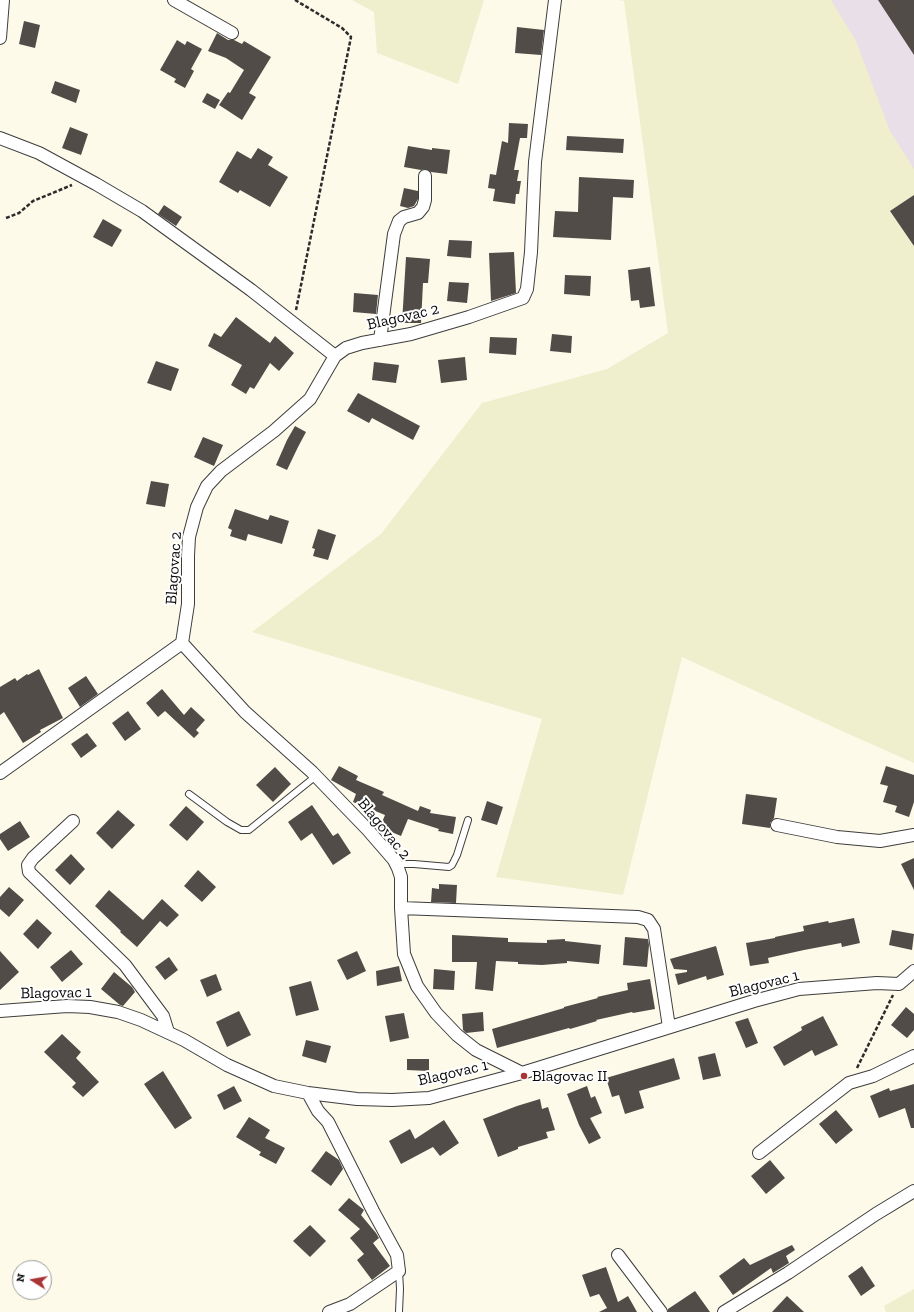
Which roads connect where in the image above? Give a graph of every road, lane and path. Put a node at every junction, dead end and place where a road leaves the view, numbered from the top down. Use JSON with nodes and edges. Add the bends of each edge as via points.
{"nodes":[{"id":1,"x":4,"y":0,"type":"edge"},
{"id":2,"x":174,"y":0,"type":"edge"},
{"id":3,"x":296,"y":0,"type":"edge"},
{"id":4,"x":554,"y":0,"type":"edge"},
{"id":5,"x":232,"y":33,"type":"dead end"},
{"id":6,"x":0,"y":38,"type":"edge"},
{"id":7,"x":0,"y":138,"type":"edge"},
{"id":8,"x":425,"y":176,"type":"dead end"},
{"id":9,"x":89,"y":180,"type":"junction"},
{"id":10,"x":6,"y":218,"type":"dead end"},
{"id":11,"x":293,"y":324,"type":"junction"},
{"id":12,"x":380,"y":340,"type":"junction"},
{"id":13,"x":335,"y":356,"type":"junction"},
{"id":14,"x":182,"y":643,"type":"junction"},
{"id":15,"x":0,"y":773,"type":"edge"},
{"id":16,"x":316,"y":776,"type":"junction"},
{"id":17,"x":189,"y":794,"type":"dead end"},
{"id":18,"x":468,"y":820,"type":"dead end"},
{"id":19,"x":73,"y":821,"type":"dead end"},
{"id":20,"x":777,"y":825,"type":"dead end"},
{"id":21,"x":914,"y":835,"type":"edge"},
{"id":22,"x":398,"y":868,"type":"junction"},
{"id":23,"x":401,"y":908,"type":"junction"},
{"id":24,"x":914,"y":971,"type":"edge"},
{"id":25,"x":898,"y":984,"type":"junction"},
{"id":26,"x":0,"y":1011,"type":"edge"},
{"id":27,"x":668,"y":1027,"type":"junction"},
{"id":28,"x":168,"y":1032,"type":"junction"},
{"id":29,"x":914,"y":1056,"type":"edge"},
{"id":30,"x":522,"y":1073,"type":"junction"},
{"id":31,"x":849,"y":1084,"type":"junction"},
{"id":32,"x":308,"y":1094,"type":"junction"},
{"id":33,"x":759,"y":1153,"type":"dead end"},
{"id":34,"x":914,"y":1192,"type":"edge"},
{"id":35,"x":618,"y":1255,"type":"dead end"},
{"id":36,"x":399,"y":1271,"type":"junction"},
{"id":37,"x":329,"y":1312,"type":"edge"},
{"id":38,"x":399,"y":1312,"type":"edge"},
{"id":39,"x":661,"y":1312,"type":"edge"},
{"id":40,"x":724,"y":1312,"type":"edge"}],
"edges":[{"from":1,"to":6,"type":"street"},
{"from":2,"to":5,"type":"street"},
{"from":3,"to":11,"type":"path","via":[[342,28],[351,37]]},
{"from":4,"to":12,"type":"street","name":"Blagovac 2","via":[[535,162],[531,252],[527,289],[523,298],[412,334]]},
{"from":7,"to":9,"type":"street","via":[[39,154]]},
{"from":8,"to":12,"type":"street","via":[[423,207],[418,213],[404,217],[394,234]]},
{"from":9,"to":10,"type":"path","via":[[62,188]]},
{"from":9,"to":11,"type":"street","via":[[142,211],[251,290]]},
{"from":11,"to":13,"type":"street"},
{"from":12,"to":13,"type":"street","name":"Blagovac 2","via":[[346,348]]},
{"from":13,"to":14,"type":"street","name":"Blagovac 2","via":[[310,399],[274,431],[221,471],[207,486],[197,507],[189,537],[188,604]]},
{"from":14,"to":15,"type":"street"},
{"from":14,"to":16,"type":"street","name":"Blagovac 2","via":[[245,712]]},
{"from":16,"to":17,"type":"lane","via":[[250,830],[241,830],[227,822]]},
{"from":16,"to":22,"type":"street","name":"Blagovac 2","via":[[368,830]]},
{"from":18,"to":22,"type":"lane","via":[[452,865],[449,867],[403,864]]},
{"from":19,"to":28,"type":"street","via":[[33,858],[28,865],[29,872],[125,965],[163,1016]]},
{"from":20,"to":21,"type":"street","via":[[837,837],[880,841]]},
{"from":22,"to":23,"type":"street","name":"Blagovac 2","via":[[401,877]]},
{"from":23,"to":27,"type":"street","via":[[648,920],[654,929]]},
{"from":23,"to":30,"type":"street","name":"Blagovac 2","via":[[404,954],[417,986],[436,1013],[476,1050]]},
{"from":24,"to":25,"type":"street"},
{"from":25,"to":27,"type":"street","name":"Blagovac 1","via":[[877,983],[799,989]]},
{"from":25,"to":31,"type":"path"},
{"from":26,"to":28,"type":"street","name":"Blagovac 1","via":[[67,1006],[90,1007],[118,1012]]},
{"from":27,"to":30,"type":"street","name":"Blagovac 1"},
{"from":28,"to":32,"type":"street","name":"Blagovac 1","via":[[227,1065],[274,1086]]},
{"from":29,"to":31,"type":"street","via":[[873,1076]]},
{"from":30,"to":32,"type":"street","name":"Blagovac 1","via":[[429,1098],[357,1099]]},
{"from":31,"to":33,"type":"street"},
{"from":32,"to":36,"type":"street","via":[[328,1122],[397,1255]]},
{"from":34,"to":40,"type":"street"},
{"from":35,"to":39,"type":"street"},
{"from":36,"to":37,"type":"street","via":[[350,1304]]},
{"from":36,"to":38,"type":"lane"}]}
